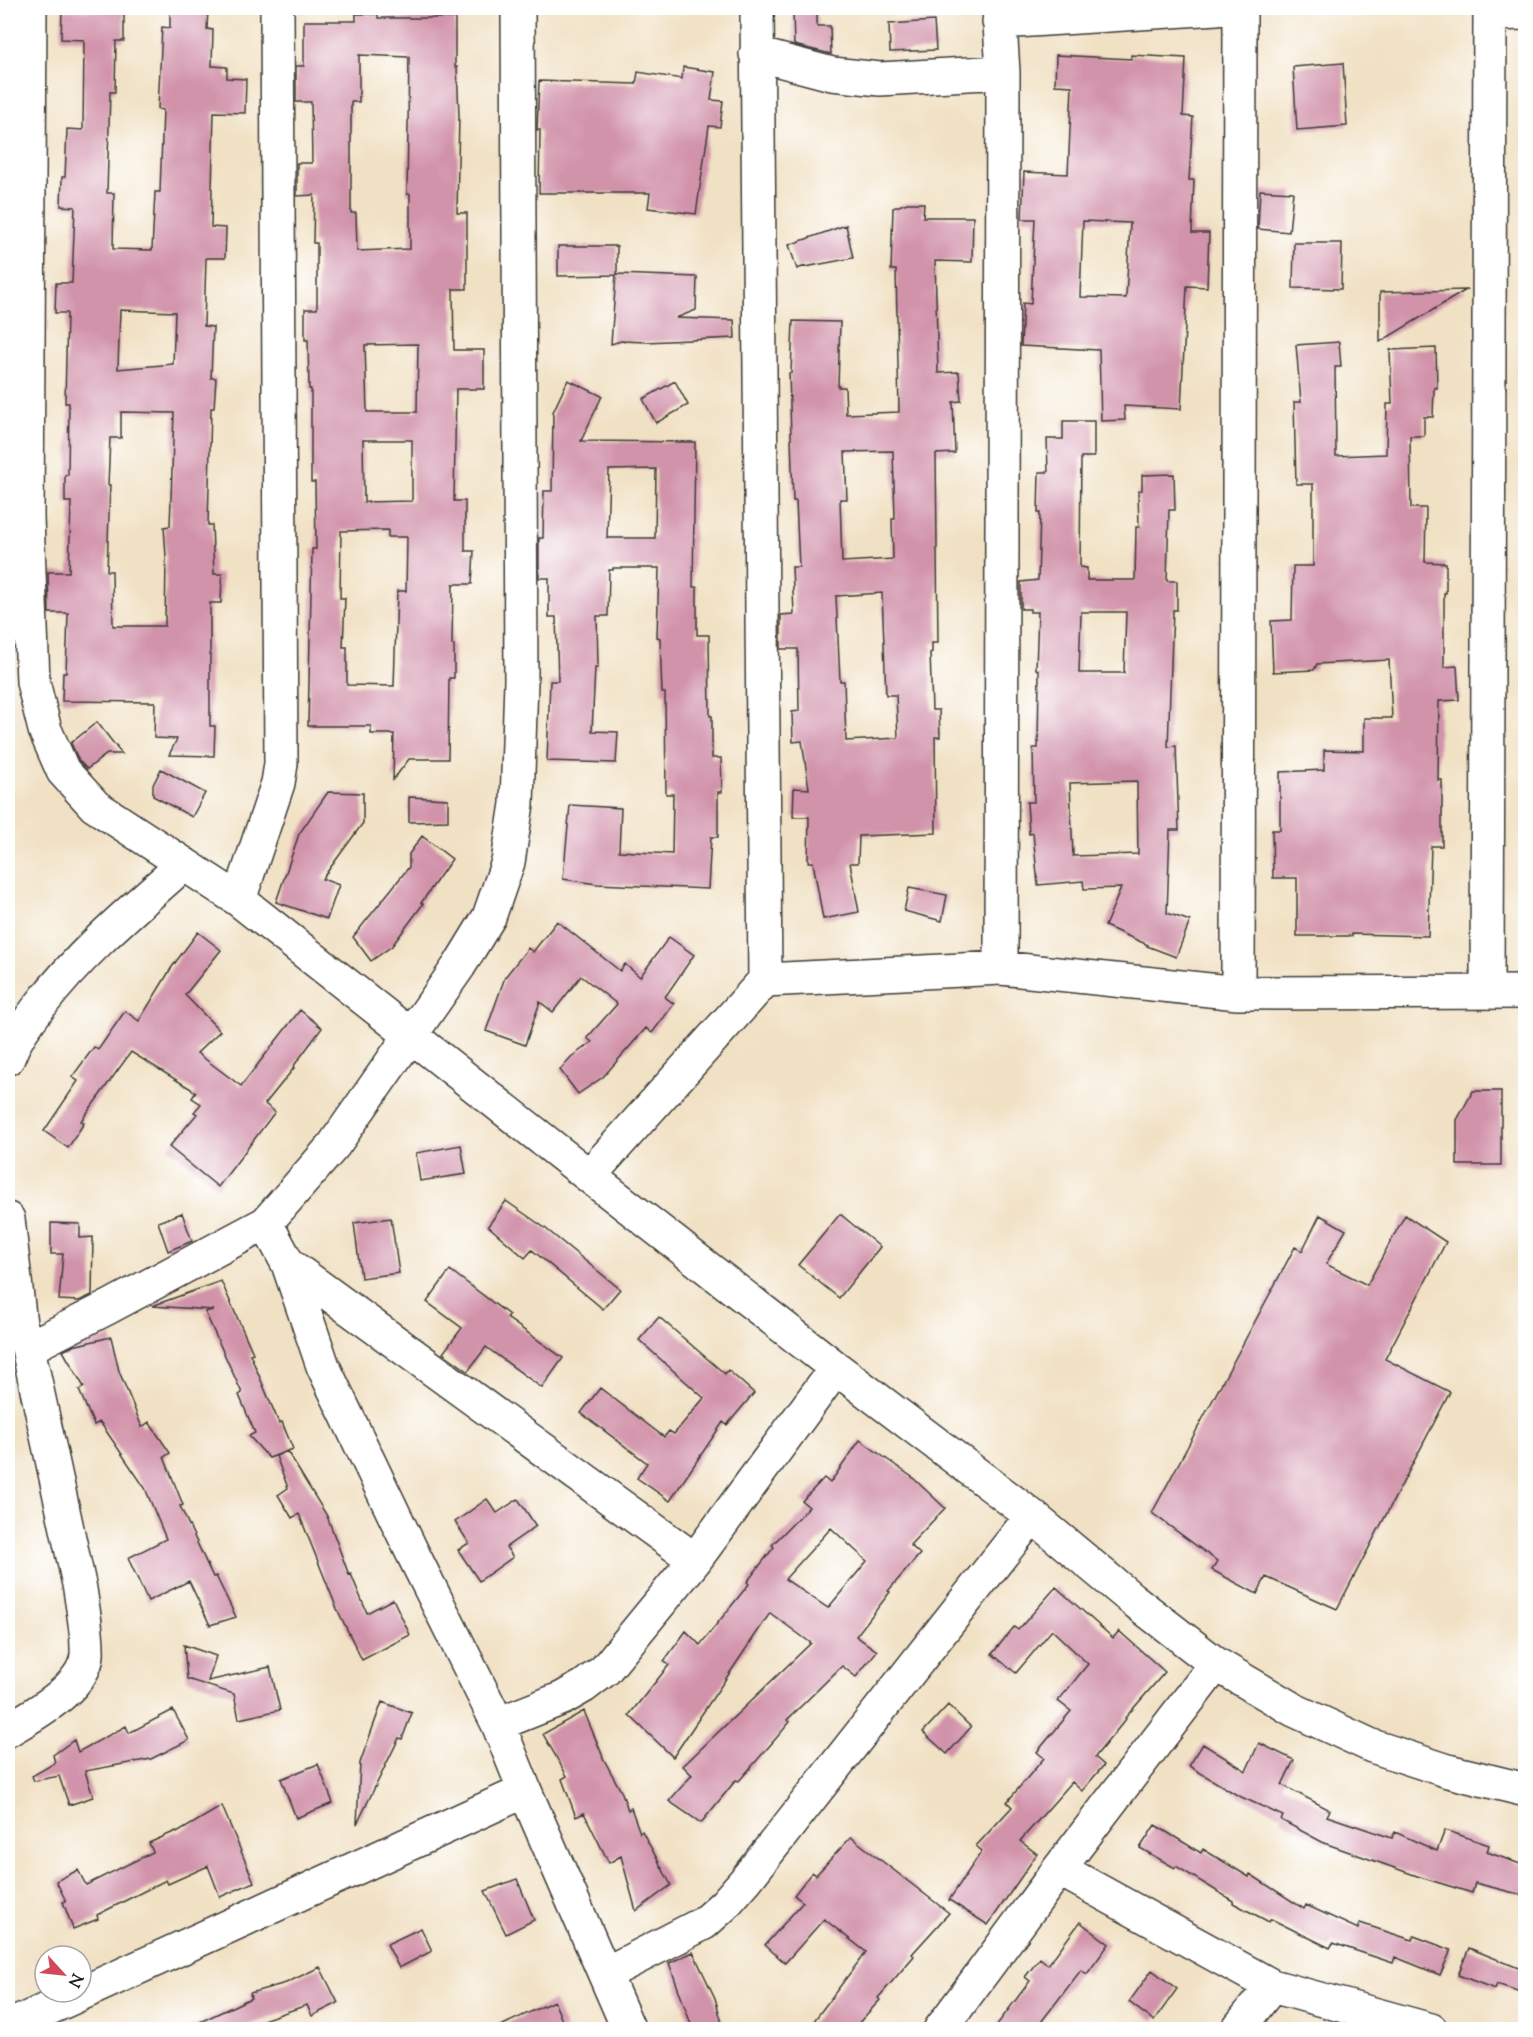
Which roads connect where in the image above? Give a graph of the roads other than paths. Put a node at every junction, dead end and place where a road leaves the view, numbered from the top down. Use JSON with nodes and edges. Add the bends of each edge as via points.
{"nodes":[{"id":1,"x":30,"y":8,"type":"edge"},
{"id":2,"x":277,"y":8,"type":"edge"},
{"id":3,"x":518,"y":8,"type":"edge"},
{"id":4,"x":757,"y":8,"type":"edge"},
{"id":5,"x":1217,"y":8,"type":"edge"},
{"id":6,"x":1240,"y":8,"type":"edge"},
{"id":7,"x":1490,"y":11,"type":"edge"},
{"id":8,"x":1526,"y":13,"type":"edge"},
{"id":9,"x":999,"y":15,"type":"edge"},
{"id":10,"x":756,"y":54,"type":"junction"},
{"id":11,"x":1004,"y":72,"type":"junction"},
{"id":12,"x":17,"y":517,"type":"edge"},
{"id":13,"x":184,"y":864,"type":"junction"},
{"id":14,"x":239,"y":900,"type":"junction"},
{"id":15,"x":1000,"y":968,"type":"junction"},
{"id":16,"x":765,"y":980,"type":"junction"},
{"id":17,"x":1487,"y":992,"type":"junction"},
{"id":18,"x":1526,"y":992,"type":"edge"},
{"id":19,"x":1238,"y":993,"type":"junction"},
{"id":20,"x":411,"y":1035,"type":"junction"},
{"id":21,"x":8,"y":1058,"type":"edge"},
{"id":22,"x":589,"y":1176,"type":"junction"},
{"id":23,"x":8,"y":1219,"type":"edge"},
{"id":24,"x":266,"y":1223,"type":"junction"},
{"id":25,"x":288,"y":1264,"type":"junction"},
{"id":26,"x":18,"y":1332,"type":"edge"},
{"id":27,"x":836,"y":1368,"type":"junction"},
{"id":28,"x":1032,"y":1515,"type":"junction"},
{"id":29,"x":694,"y":1560,"type":"junction"},
{"id":30,"x":1216,"y":1664,"type":"junction"},
{"id":31,"x":498,"y":1724,"type":"junction"},
{"id":32,"x":8,"y":1730,"type":"edge"},
{"id":33,"x":1526,"y":1790,"type":"edge"},
{"id":34,"x":525,"y":1791,"type":"junction"},
{"id":35,"x":1059,"y":1869,"type":"junction"},
{"id":36,"x":605,"y":1974,"type":"junction"},
{"id":37,"x":1272,"y":1986,"type":"junction"},
{"id":38,"x":8,"y":2027,"type":"edge"},
{"id":39,"x":629,"y":2030,"type":"edge"},
{"id":40,"x":940,"y":2030,"type":"edge"},
{"id":41,"x":1238,"y":2030,"type":"edge"},
{"id":42,"x":1431,"y":2030,"type":"edge"}],
"edges":[{"from":1,"to":12,"type":"street"},
{"from":2,"to":14,"type":"street","via":[[281,764]]},
{"from":3,"to":20,"type":"street","via":[[521,681],[517,804],[508,862],[489,917]]},
{"from":4,"to":10,"type":"street"},
{"from":5,"to":9,"type":"street"},
{"from":6,"to":19,"type":"street"},
{"from":7,"to":8,"type":"street"},
{"from":7,"to":17,"type":"street"},
{"from":9,"to":11,"type":"street"},
{"from":10,"to":11,"type":"street","via":[[832,74],[880,79]]},
{"from":10,"to":16,"type":"street"},
{"from":11,"to":15,"type":"street"},
{"from":12,"to":13,"type":"street","via":[[33,682],[45,730],[63,771],[95,806]]},
{"from":13,"to":14,"type":"street"},
{"from":13,"to":21,"type":"street","via":[[90,948],[34,1014]]},
{"from":14,"to":20,"type":"street"},
{"from":15,"to":16,"type":"street"},
{"from":15,"to":19,"type":"street"},
{"from":16,"to":22,"type":"street"},
{"from":17,"to":18,"type":"street"},
{"from":17,"to":19,"type":"street"},
{"from":20,"to":22,"type":"street"},
{"from":20,"to":24,"type":"street","via":[[334,1145]]},
{"from":22,"to":27,"type":"street"},
{"from":23,"to":26,"type":"street"},
{"from":24,"to":25,"type":"street"},
{"from":24,"to":26,"type":"street","via":[[109,1307]]},
{"from":25,"to":29,"type":"street"},
{"from":25,"to":31,"type":"street","via":[[322,1366]]},
{"from":26,"to":32,"type":"street","via":[[80,1589],[87,1658],[74,1683],[46,1707]]},
{"from":27,"to":28,"type":"street"},
{"from":27,"to":29,"type":"street"},
{"from":28,"to":30,"type":"street"},
{"from":28,"to":36,"type":"street","via":[[724,1905],[704,1923]]},
{"from":29,"to":31,"type":"street","via":[[605,1670],[563,1698]]},
{"from":30,"to":33,"type":"street","via":[[1294,1710],[1372,1746],[1448,1771]]},
{"from":30,"to":35,"type":"street"},
{"from":31,"to":34,"type":"street"},
{"from":34,"to":36,"type":"street"},
{"from":34,"to":38,"type":"street"},
{"from":35,"to":37,"type":"street"},
{"from":35,"to":40,"type":"street"},
{"from":36,"to":39,"type":"street"},
{"from":37,"to":41,"type":"street"},
{"from":37,"to":42,"type":"street"}]}
